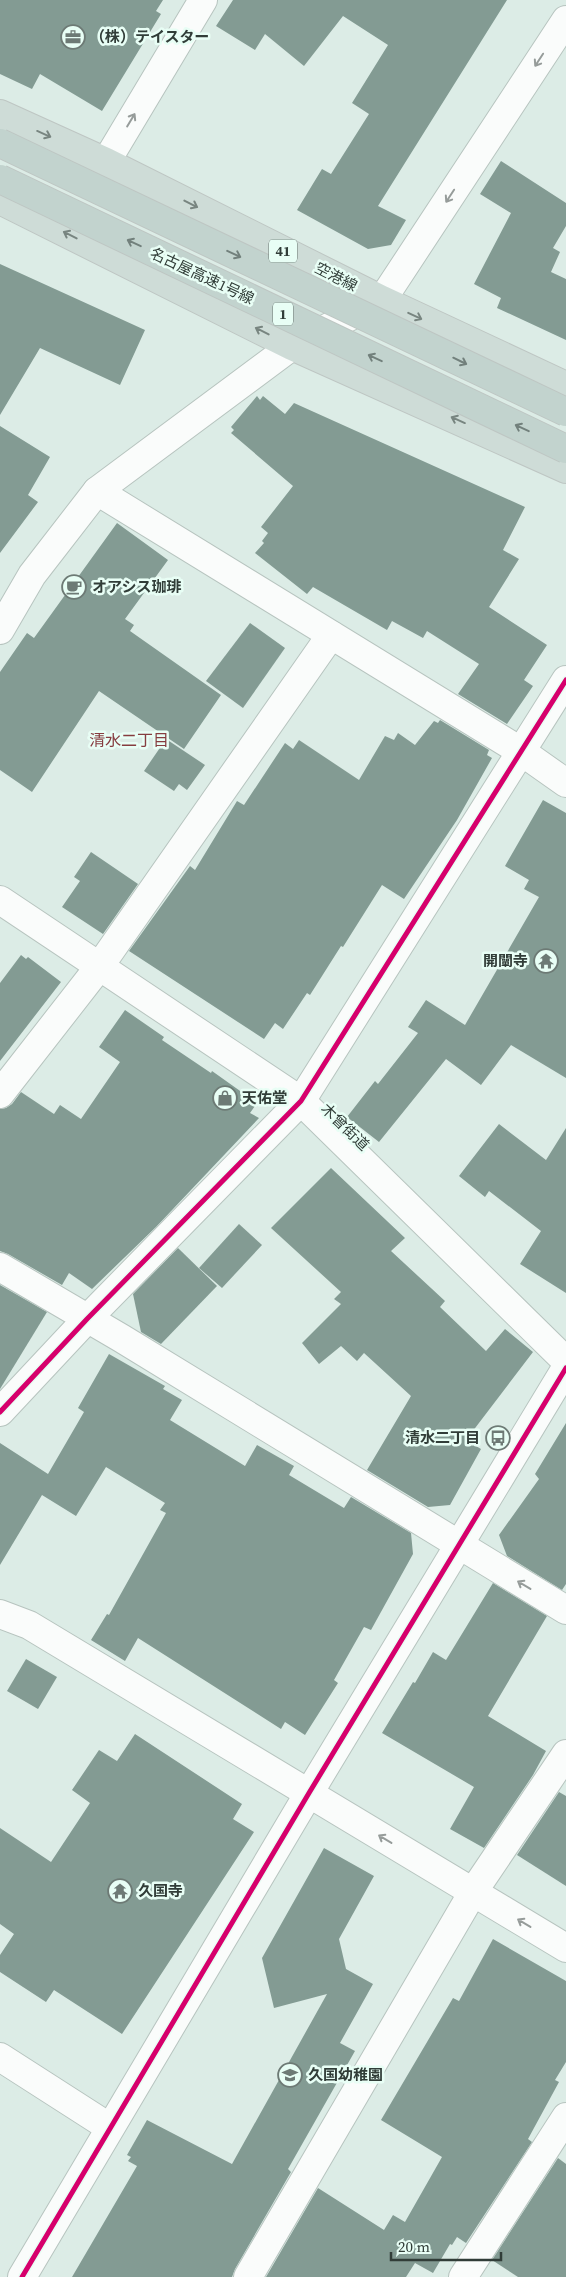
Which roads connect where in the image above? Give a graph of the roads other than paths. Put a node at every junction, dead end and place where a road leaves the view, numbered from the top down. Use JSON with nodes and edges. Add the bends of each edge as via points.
{"nodes":[{"id":1,"x":203,"y":0,"type":"edge"},
{"id":2,"x":566,"y":20,"type":"edge"},
{"id":3,"x":0,"y":114,"type":"edge"},
{"id":4,"x":0,"y":143,"type":"edge"},
{"id":5,"x":106,"y":162,"type":"junction"},
{"id":6,"x":0,"y":180,"type":"edge"},
{"id":7,"x":0,"y":200,"type":"edge"},
{"id":8,"x":382,"y":300,"type":"junction"},
{"id":9,"x":292,"y":346,"type":"junction"},
{"id":10,"x":566,"y":386,"type":"edge"},
{"id":11,"x":566,"y":412,"type":"edge"},
{"id":12,"x":566,"y":449,"type":"edge"},
{"id":13,"x":566,"y":469,"type":"edge"},
{"id":14,"x":97,"y":491,"type":"junction"},
{"id":15,"x":5,"y":612,"type":"edge"},
{"id":16,"x":331,"y":635,"type":"junction"},
{"id":17,"x":566,"y":680,"type":"edge"},
{"id":18,"x":522,"y":752,"type":"junction"},
{"id":19,"x":566,"y":783,"type":"edge"},
{"id":20,"x":0,"y":900,"type":"edge"},
{"id":21,"x":99,"y":967,"type":"junction"},
{"id":22,"x":0,"y":1094,"type":"edge"},
{"id":23,"x":301,"y":1101,"type":"junction"},
{"id":24,"x":0,"y":1267,"type":"edge"},
{"id":25,"x":87,"y":1320,"type":"junction"},
{"id":26,"x":566,"y":1361,"type":"edge"},
{"id":27,"x":566,"y":1368,"type":"edge"},
{"id":28,"x":0,"y":1412,"type":"edge"},
{"id":29,"x":460,"y":1546,"type":"junction"},
{"id":30,"x":566,"y":1610,"type":"edge"},
{"id":31,"x":0,"y":1614,"type":"edge"},
{"id":32,"x":566,"y":1754,"type":"edge"},
{"id":33,"x":309,"y":1793,"type":"junction"},
{"id":34,"x":473,"y":1892,"type":"junction"},
{"id":35,"x":566,"y":1948,"type":"edge"},
{"id":36,"x":0,"y":2057,"type":"edge"},
{"id":37,"x":566,"y":2118,"type":"edge"},
{"id":38,"x":110,"y":2126,"type":"junction"},
{"id":39,"x":22,"y":2277,"type":"edge"},
{"id":40,"x":248,"y":2277,"type":"edge"},
{"id":41,"x":463,"y":2277,"type":"edge"}],
"edges":[{"from":5,"to":1,"type":"street","one_way":true},
{"from":2,"to":8,"type":"street","one_way":true},
{"from":3,"to":5,"type":"highway","name":"空港線","number":"41","one_way":true},
{"from":4,"to":11,"type":"highway","number":"1","one_way":true,"bridge":true},
{"from":5,"to":8,"type":"highway","name":"空港線","number":"41","one_way":true},
{"from":12,"to":6,"type":"highway","name":"名古屋高速1号線","number":"1","one_way":true,"bridge":true},
{"from":9,"to":7,"type":"highway","one_way":true},
{"from":8,"to":9,"type":"street"},
{"from":8,"to":10,"type":"highway","name":"空港線","number":"41","one_way":true},
{"from":13,"to":9,"type":"highway","one_way":true},
{"from":9,"to":14,"type":"street"},
{"from":14,"to":15,"type":"street"},
{"from":14,"to":16,"type":"street"},
{"from":16,"to":18,"type":"street"},
{"from":16,"to":21,"type":"street"},
{"from":17,"to":18,"type":"street"},
{"from":18,"to":19,"type":"street"},
{"from":18,"to":23,"type":"street"},
{"from":20,"to":21,"type":"street","name":"木曾街道"},
{"from":21,"to":22,"type":"street"},
{"from":21,"to":23,"type":"street","name":"木曾街道"},
{"from":23,"to":25,"type":"street"},
{"from":23,"to":26,"type":"street","name":"木曾街道"},
{"from":24,"to":25,"type":"street"},
{"from":25,"to":28,"type":"street"},
{"from":25,"to":29,"type":"street"},
{"from":27,"to":29,"type":"street"},
{"from":30,"to":29,"type":"street","one_way":true},
{"from":29,"to":33,"type":"street"},
{"from":31,"to":33,"type":"street","via":[[29,1625]]},
{"from":32,"to":34,"type":"street"},
{"from":34,"to":33,"type":"street","one_way":true},
{"from":33,"to":38,"type":"street"},
{"from":35,"to":34,"type":"street","one_way":true},
{"from":34,"to":40,"type":"street"},
{"from":36,"to":38,"type":"street"},
{"from":37,"to":41,"type":"street"},
{"from":38,"to":39,"type":"street"}]}
